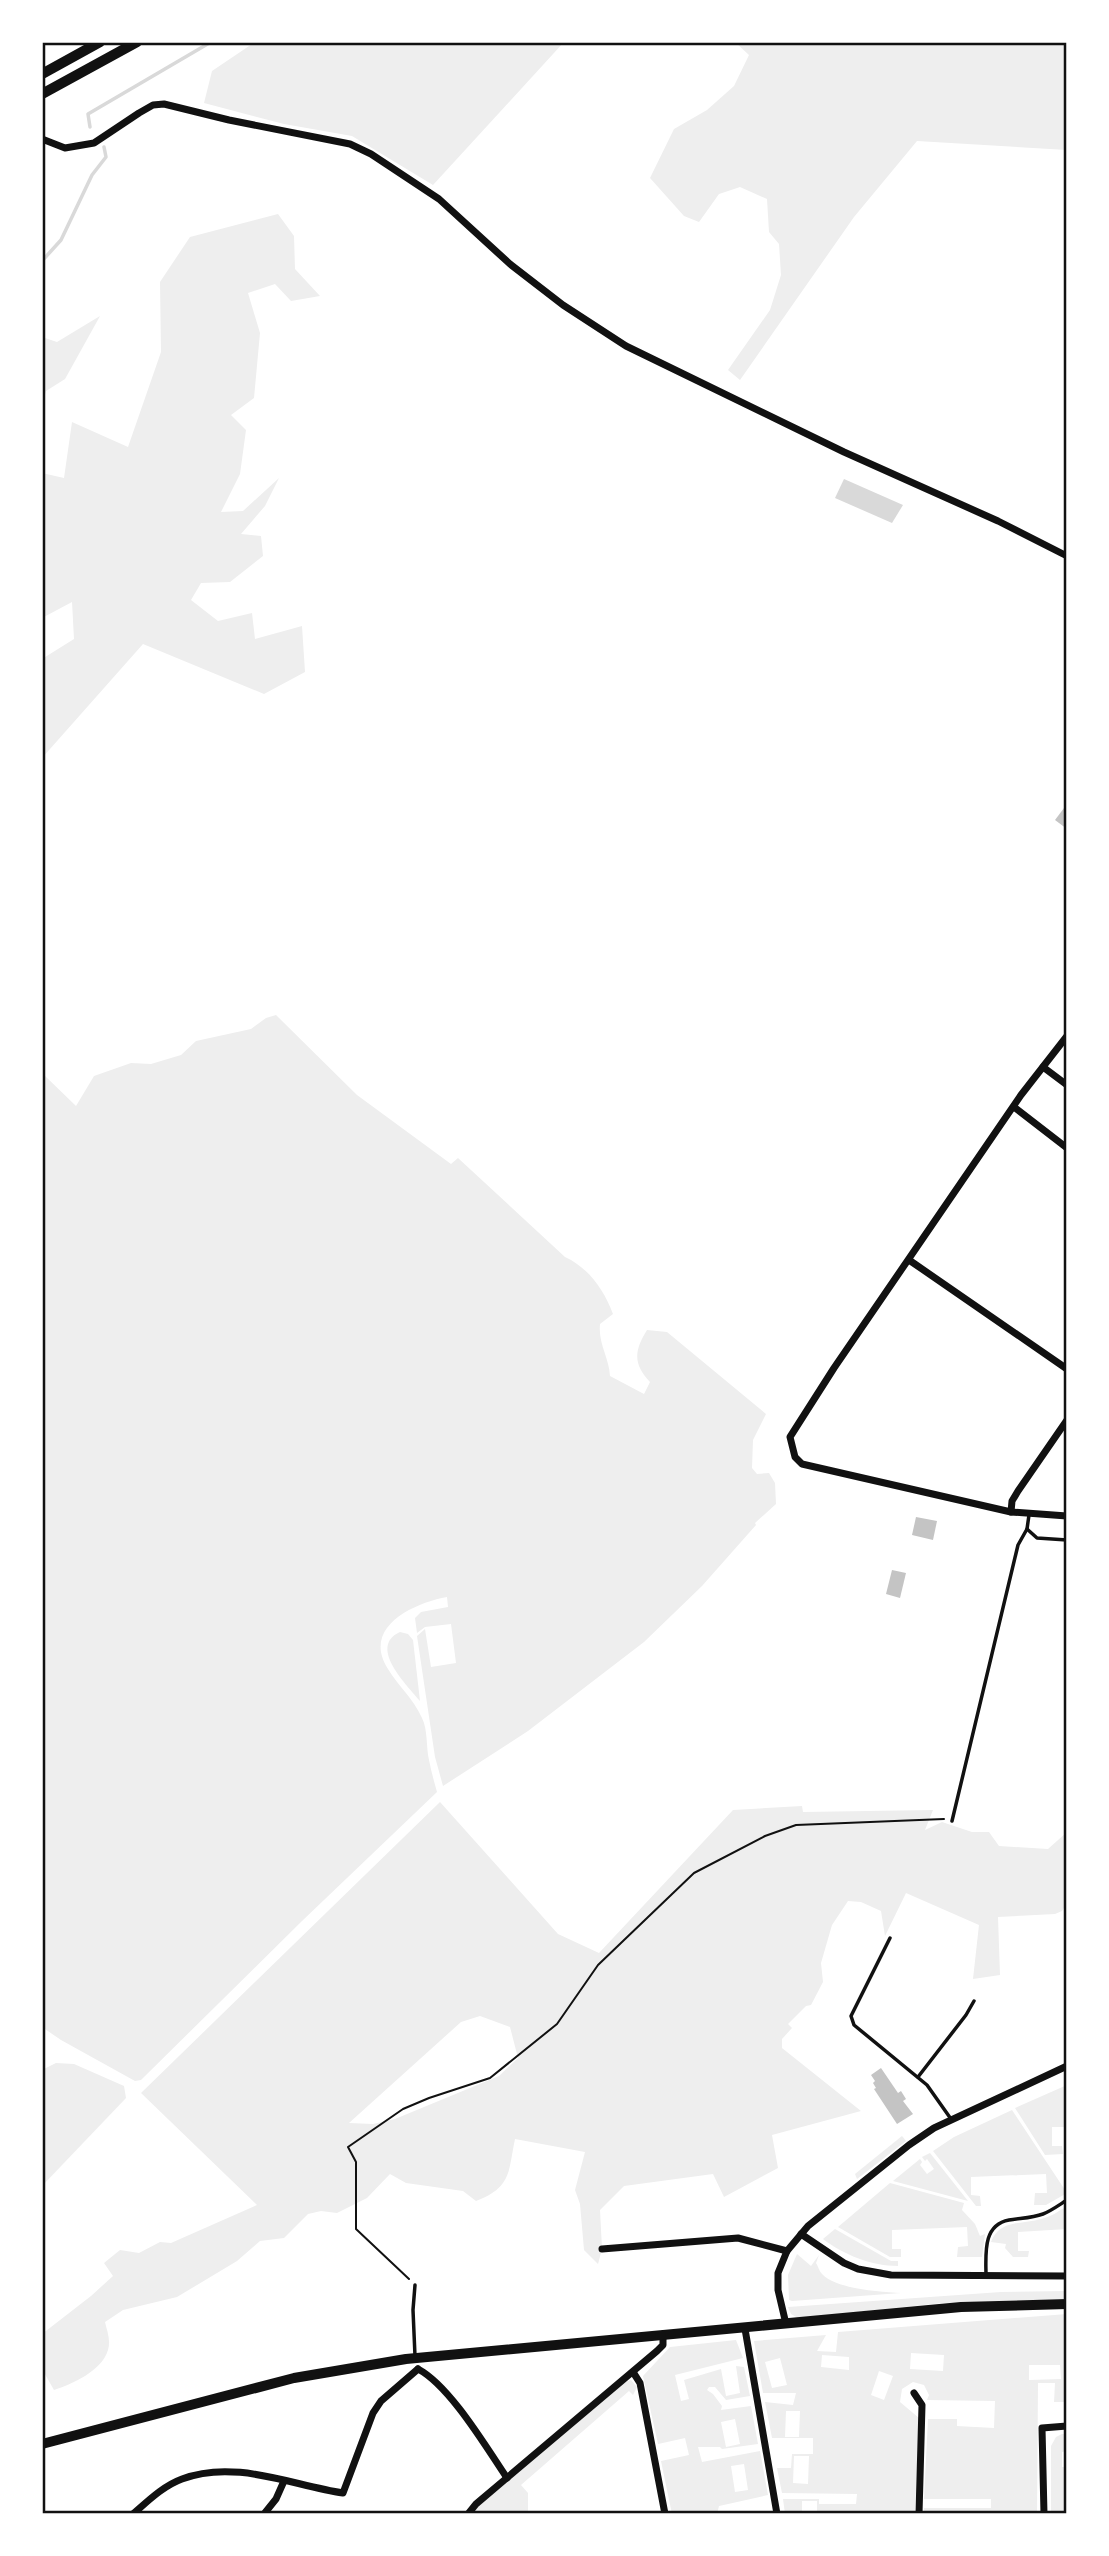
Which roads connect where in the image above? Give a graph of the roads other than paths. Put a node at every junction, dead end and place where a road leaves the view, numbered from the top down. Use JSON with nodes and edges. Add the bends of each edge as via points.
{"nodes":[{"id":1,"x":100,"y":42,"type":"edge"},
{"id":2,"x":137,"y":42,"type":"edge"},
{"id":3,"x":42,"y":74,"type":"edge"},
{"id":4,"x":42,"y":94,"type":"edge"},
{"id":5,"x":43,"y":139,"type":"edge"},
{"id":6,"x":1067,"y":556,"type":"edge"},
{"id":7,"x":1067,"y":1036,"type":"edge"},
{"id":8,"x":1043,"y":1067,"type":"junction"},
{"id":9,"x":1067,"y":1085,"type":"edge"},
{"id":10,"x":1014,"y":1107,"type":"junction"},
{"id":11,"x":1067,"y":1148,"type":"edge"},
{"id":12,"x":909,"y":1260,"type":"junction"},
{"id":13,"x":1067,"y":1369,"type":"edge"},
{"id":14,"x":1067,"y":1420,"type":"edge"},
{"id":15,"x":1011,"y":1512,"type":"junction"},
{"id":16,"x":1029,"y":1513,"type":"junction"},
{"id":17,"x":1067,"y":1516,"type":"edge"},
{"id":18,"x":1027,"y":1529,"type":"junction"},
{"id":19,"x":1067,"y":1540,"type":"edge"},
{"id":20,"x":953,"y":1821,"type":"road end"},
{"id":21,"x":890,"y":1938,"type":"dead end"},
{"id":22,"x":974,"y":2001,"type":"dead end"},
{"id":23,"x":1067,"y":2066,"type":"edge"},
{"id":24,"x":918,"y":2077,"type":"junction"},
{"id":25,"x":951,"y":2119,"type":"junction"},
{"id":26,"x":1067,"y":2200,"type":"edge"},
{"id":27,"x":801,"y":2234,"type":"junction"},
{"id":28,"x":602,"y":2249,"type":"dead end"},
{"id":29,"x":787,"y":2251,"type":"junction"},
{"id":30,"x":986,"y":2276,"type":"junction"},
{"id":31,"x":1067,"y":2276,"type":"edge"},
{"id":32,"x":415,"y":2285,"type":"road end"},
{"id":33,"x":1067,"y":2304,"type":"edge"},
{"id":34,"x":786,"y":2324,"type":"junction"},
{"id":35,"x":746,"y":2329,"type":"junction"},
{"id":36,"x":663,"y":2334,"type":"junction"},
{"id":37,"x":416,"y":2364,"type":"junction"},
{"id":38,"x":633,"y":2372,"type":"junction"},
{"id":39,"x":914,"y":2393,"type":"dead end"},
{"id":40,"x":1067,"y":2426,"type":"edge"},
{"id":41,"x":42,"y":2445,"type":"edge"},
{"id":42,"x":507,"y":2478,"type":"junction"},
{"id":43,"x":284,"y":2482,"type":"junction"},
{"id":44,"x":133,"y":2514,"type":"edge"},
{"id":45,"x":264,"y":2514,"type":"edge"},
{"id":46,"x":468,"y":2514,"type":"edge"},
{"id":47,"x":665,"y":2514,"type":"edge"},
{"id":48,"x":777,"y":2514,"type":"edge"},
{"id":49,"x":919,"y":2514,"type":"edge"},
{"id":50,"x":1044,"y":2514,"type":"edge"}],
"edges":[{"from":1,"to":3,"type":"main road"},
{"from":2,"to":4,"type":"main road"},
{"from":5,"to":6,"type":"street","via":[[65,148],[94,143],[139,113],[164,104],[350,144],[439,199],[510,264],[626,346]]},
{"from":7,"to":8,"type":"street"},
{"from":8,"to":9,"type":"street"},
{"from":8,"to":10,"type":"street"},
{"from":10,"to":11,"type":"street"},
{"from":10,"to":12,"type":"street"},
{"from":12,"to":13,"type":"street"},
{"from":12,"to":15,"type":"street","via":[[794,1427],[790,1437],[795,1457],[802,1464]]},
{"from":14,"to":15,"type":"street","via":[[1018,1491]]},
{"from":15,"to":16,"type":"street"},
{"from":16,"to":17,"type":"street"},
{"from":16,"to":18,"type":"lane"},
{"from":18,"to":19,"type":"lane","via":[[1037,1538]]},
{"from":18,"to":20,"type":"lane","via":[[1018,1545]]},
{"from":21,"to":24,"type":"lane","via":[[851,2016],[854,2025]]},
{"from":22,"to":24,"type":"lane"},
{"from":23,"to":25,"type":"street"},
{"from":24,"to":25,"type":"lane"},
{"from":25,"to":27,"type":"street","via":[[909,2145]]},
{"from":26,"to":30,"type":"lane","via":[[1046,2214],[1004,2221],[992,2229],[986,2243]]},
{"from":27,"to":29,"type":"street"},
{"from":27,"to":30,"type":"street","via":[[858,2269],[891,2275]]},
{"from":28,"to":29,"type":"street","via":[[738,2238]]},
{"from":29,"to":34,"type":"street","via":[[777,2284]]},
{"from":30,"to":31,"type":"street"},
{"from":32,"to":37,"type":"lane"},
{"from":33,"to":34,"type":"street","via":[[961,2308]]},
{"from":34,"to":35,"type":"street"},
{"from":35,"to":36,"type":"street"},
{"from":35,"to":48,"type":"street"},
{"from":36,"to":37,"type":"street"},
{"from":36,"to":38,"type":"street","via":[[663,2345]]},
{"from":37,"to":41,"type":"street","via":[[294,2378]]},
{"from":37,"to":42,"type":"street","via":[[471,2426]]},
{"from":37,"to":43,"type":"street","via":[[373,2413],[343,2493]]},
{"from":38,"to":42,"type":"street"},
{"from":38,"to":47,"type":"street","via":[[640,2383]]},
{"from":39,"to":49,"type":"street","via":[[922,2404]]},
{"from":40,"to":50,"type":"street","via":[[1042,2428]]},
{"from":42,"to":46,"type":"street"},
{"from":43,"to":44,"type":"street","via":[[239,2472],[207,2471],[164,2488]]},
{"from":43,"to":45,"type":"street"}]}
